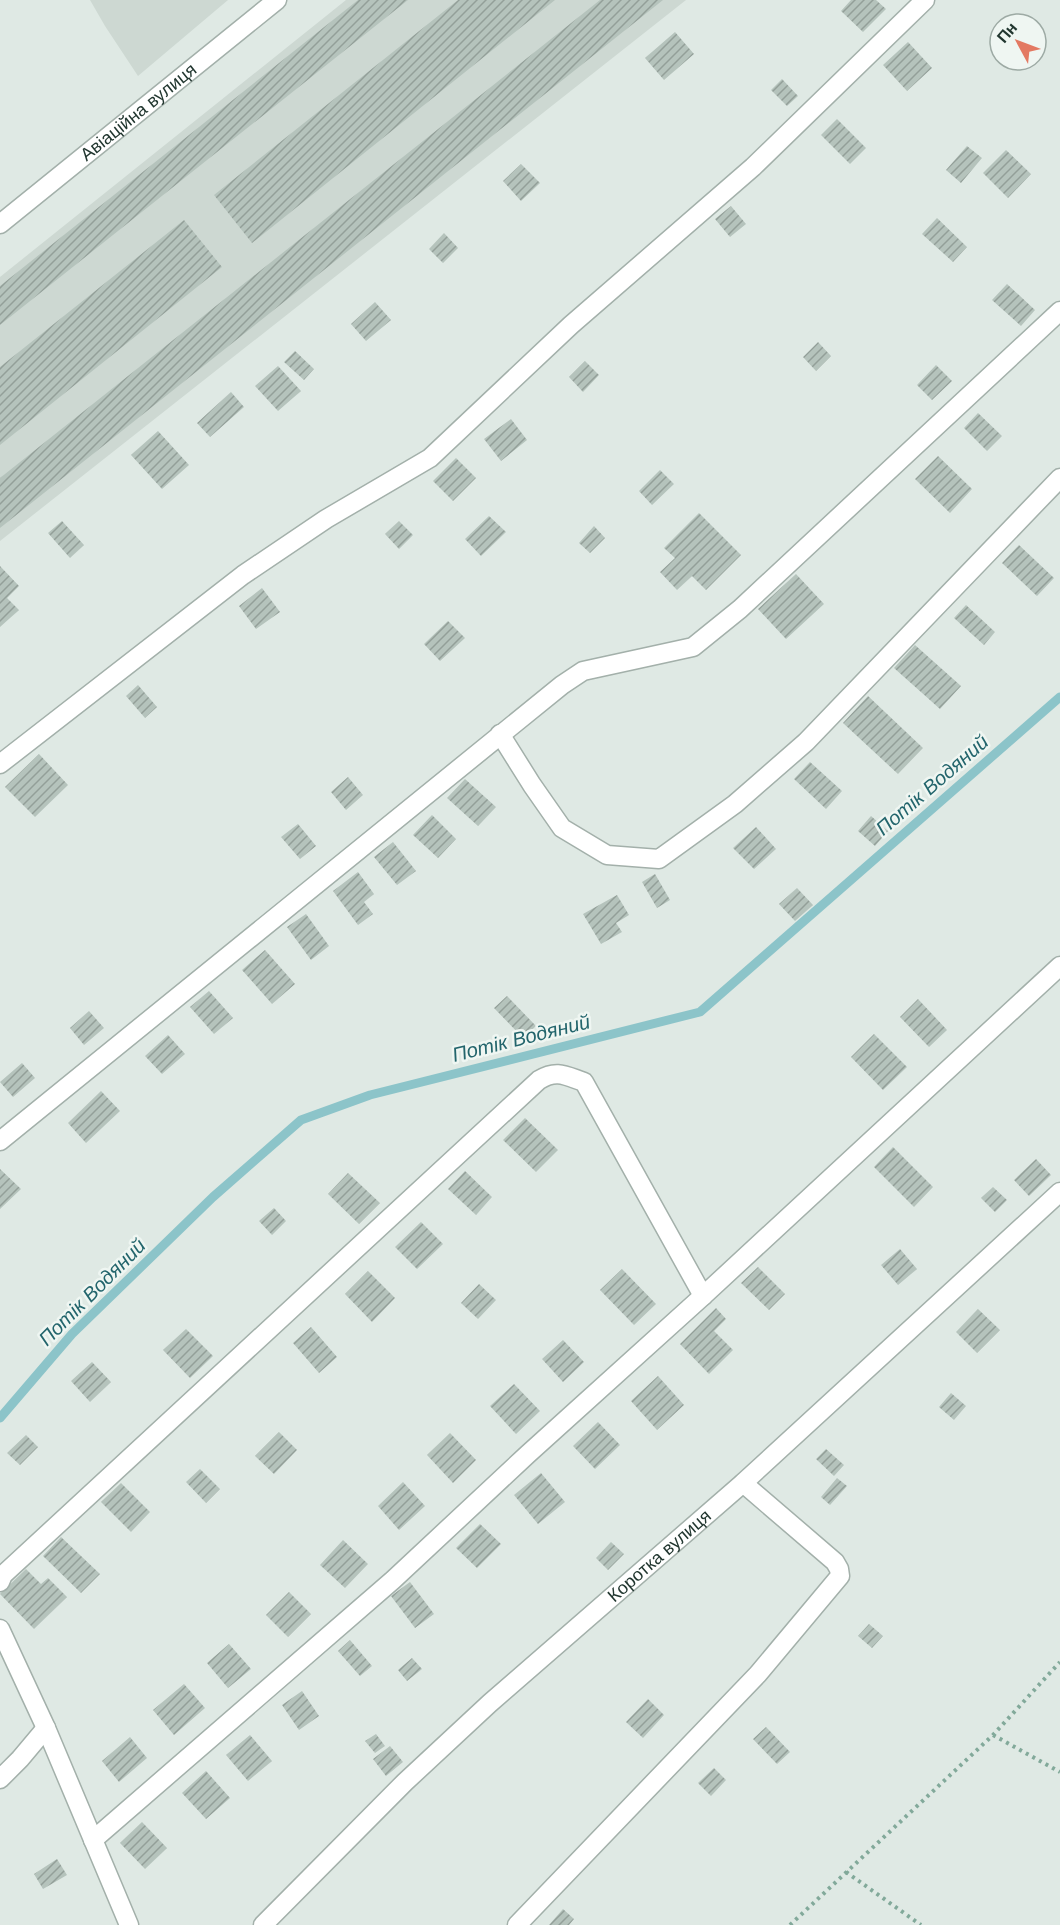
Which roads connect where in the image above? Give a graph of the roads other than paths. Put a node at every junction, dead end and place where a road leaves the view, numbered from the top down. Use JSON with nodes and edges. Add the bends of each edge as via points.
{"nodes":[{"id":1,"x":277,"y":0,"type":"edge"},
{"id":2,"x":925,"y":0,"type":"edge"},
{"id":3,"x":0,"y":224,"type":"edge"},
{"id":4,"x":1060,"y":311,"type":"edge"},
{"id":5,"x":1060,"y":478,"type":"edge"},
{"id":6,"x":500,"y":734,"type":"junction"},
{"id":7,"x":0,"y":764,"type":"edge"},
{"id":8,"x":1060,"y":966,"type":"edge"},
{"id":9,"x":0,"y":1141,"type":"edge"},
{"id":10,"x":1060,"y":1192,"type":"edge"},
{"id":11,"x":703,"y":1296,"type":"junction"},
{"id":12,"x":743,"y":1483,"type":"junction"},
{"id":13,"x":0,"y":1582,"type":"edge"},
{"id":14,"x":0,"y":1629,"type":"edge"},
{"id":15,"x":46,"y":1728,"type":"junction"},
{"id":16,"x":0,"y":1779,"type":"edge"},
{"id":17,"x":93,"y":1840,"type":"junction"},
{"id":18,"x":129,"y":1925,"type":"edge"},
{"id":19,"x":263,"y":1925,"type":"edge"},
{"id":20,"x":517,"y":1925,"type":"edge"}],
"edges":[{"from":1,"to":3,"type":"street","name":"Авіаційна вулиця"},
{"from":2,"to":7,"type":"street","via":[[753,167],[571,325],[430,458],[326,519],[243,575]]},
{"from":4,"to":6,"type":"street","via":[[749,601],[693,647],[583,671]]},
{"from":5,"to":6,"type":"street","via":[[806,741],[735,804],[659,860],[607,855],[562,828]]},
{"from":6,"to":9,"type":"street"},
{"from":8,"to":11,"type":"street"},
{"from":10,"to":12,"type":"street","name":"Коротка вулиця"},
{"from":11,"to":13,"type":"street","via":[[584,1082],[560,1073],[549,1074],[3,1575]]},
{"from":11,"to":17,"type":"street","via":[[393,1580]]},
{"from":12,"to":19,"type":"street","name":"Коротка вулиця","via":[[482,1711],[405,1782]]},
{"from":12,"to":20,"type":"street","via":[[835,1562],[840,1576],[758,1674]]},
{"from":14,"to":15,"type":"street"},
{"from":15,"to":16,"type":"street"},
{"from":15,"to":17,"type":"street"},
{"from":17,"to":18,"type":"street"}]}
